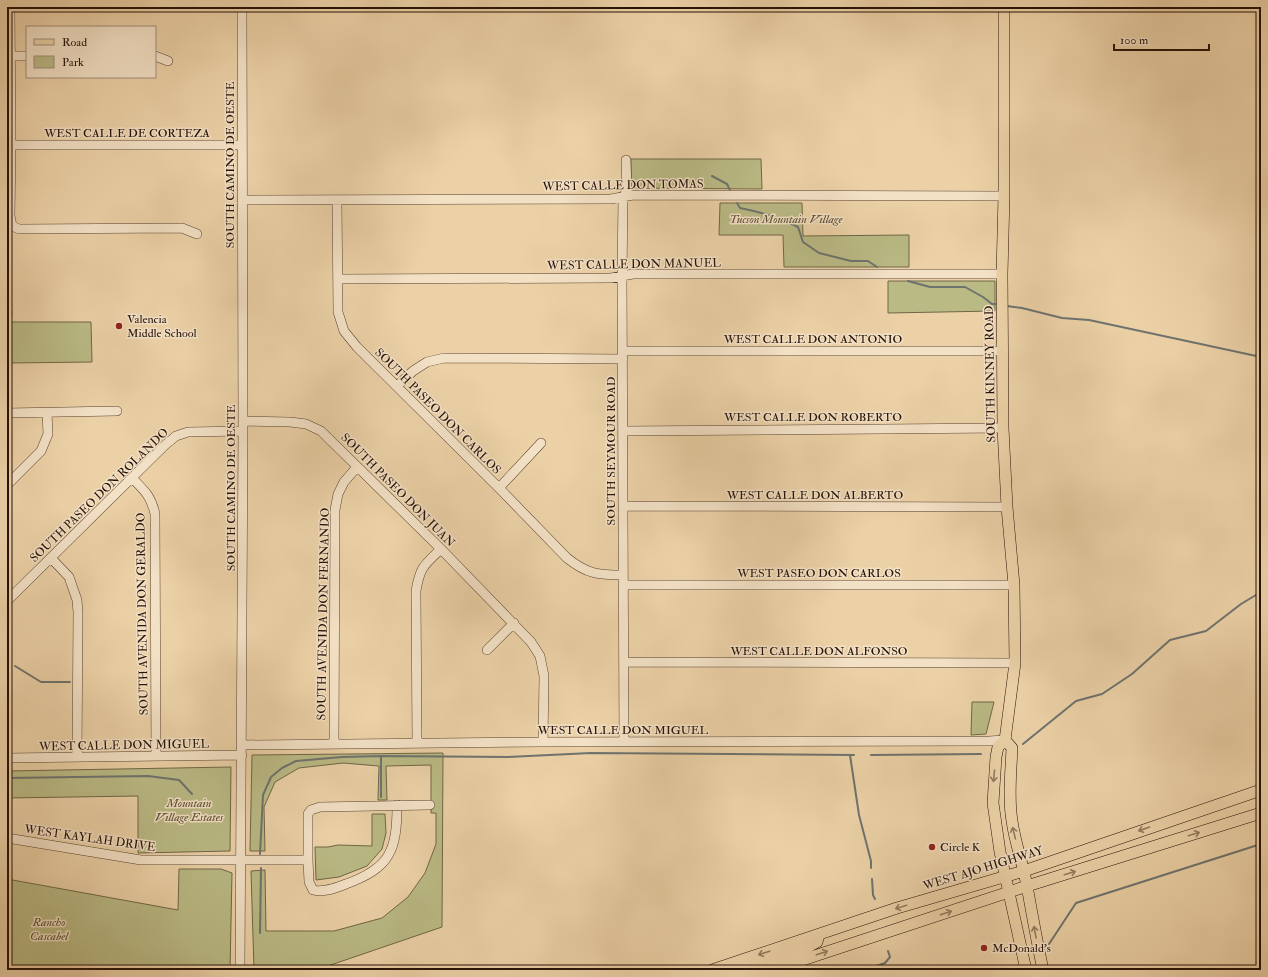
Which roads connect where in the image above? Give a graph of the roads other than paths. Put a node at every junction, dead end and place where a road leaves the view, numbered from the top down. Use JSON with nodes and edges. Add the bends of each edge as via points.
{"nodes":[{"id":1,"x":10,"y":7,"type":"edge"},
{"id":2,"x":242,"y":7,"type":"edge"},
{"id":3,"x":1004,"y":7,"type":"edge"},
{"id":4,"x":10,"y":56,"type":"junction"},
{"id":5,"x":26,"y":56,"type":"edge"},
{"id":6,"x":156,"y":56,"type":"edge"},
{"id":7,"x":168,"y":61,"type":"dead end"},
{"id":8,"x":11,"y":145,"type":"junction"},
{"id":9,"x":242,"y":145,"type":"junction"},
{"id":10,"x":626,"y":160,"type":"dead end"},
{"id":11,"x":1004,"y":196,"type":"junction"},
{"id":12,"x":623,"y":198,"type":"junction"},
{"id":13,"x":242,"y":200,"type":"junction"},
{"id":14,"x":337,"y":200,"type":"junction"},
{"id":15,"x":197,"y":234,"type":"dead end"},
{"id":16,"x":1002,"y":274,"type":"junction"},
{"id":17,"x":622,"y":276,"type":"junction"},
{"id":18,"x":338,"y":279,"type":"junction"},
{"id":19,"x":1003,"y":351,"type":"junction"},
{"id":20,"x":623,"y":355,"type":"junction"},
{"id":21,"x":397,"y":386,"type":"junction"},
{"id":22,"x":117,"y":411,"type":"dead end"},
{"id":23,"x":7,"y":413,"type":"edge"},
{"id":24,"x":47,"y":413,"type":"junction"},
{"id":25,"x":243,"y":421,"type":"junction"},
{"id":26,"x":1003,"y":428,"type":"junction"},
{"id":27,"x":243,"y":431,"type":"junction"},
{"id":28,"x":623,"y":431,"type":"junction"},
{"id":29,"x":541,"y":443,"type":"dead end"},
{"id":30,"x":357,"y":467,"type":"junction"},
{"id":31,"x":132,"y":478,"type":"junction"},
{"id":32,"x":7,"y":485,"type":"edge"},
{"id":33,"x":499,"y":488,"type":"junction"},
{"id":34,"x":623,"y":506,"type":"junction"},
{"id":35,"x":1007,"y":507,"type":"junction"},
{"id":36,"x":441,"y":549,"type":"junction"},
{"id":37,"x":51,"y":558,"type":"junction"},
{"id":38,"x":623,"y":575,"type":"junction"},
{"id":39,"x":624,"y":585,"type":"junction"},
{"id":40,"x":1014,"y":585,"type":"junction"},
{"id":41,"x":7,"y":601,"type":"edge"},
{"id":42,"x":514,"y":624,"type":"junction"},
{"id":43,"x":487,"y":650,"type":"dead end"},
{"id":44,"x":624,"y":662,"type":"junction"},
{"id":45,"x":1015,"y":663,"type":"junction"},
{"id":46,"x":1005,"y":740,"type":"junction"},
{"id":47,"x":543,"y":742,"type":"junction"},
{"id":48,"x":624,"y":742,"type":"junction"},
{"id":49,"x":334,"y":743,"type":"junction"},
{"id":50,"x":417,"y":743,"type":"junction"},
{"id":51,"x":242,"y":745,"type":"junction"},
{"id":52,"x":242,"y":755,"type":"junction"},
{"id":53,"x":156,"y":756,"type":"junction"},
{"id":54,"x":76,"y":757,"type":"junction"},
{"id":55,"x":7,"y":758,"type":"edge"},
{"id":56,"x":1261,"y":790,"type":"edge"},
{"id":57,"x":397,"y":805,"type":"junction"},
{"id":58,"x":430,"y":805,"type":"dead end"},
{"id":59,"x":1261,"y":813,"type":"edge"},
{"id":60,"x":7,"y":838,"type":"edge"},
{"id":61,"x":241,"y":860,"type":"junction"},
{"id":62,"x":308,"y":860,"type":"junction"},
{"id":63,"x":1024,"y":870,"type":"junction"},
{"id":64,"x":1005,"y":876,"type":"junction"},
{"id":65,"x":1027,"y":886,"type":"junction"},
{"id":66,"x":1008,"y":893,"type":"junction"},
{"id":67,"x":819,"y":935,"type":"junction"},
{"id":68,"x":240,"y":970,"type":"edge"},
{"id":69,"x":712,"y":970,"type":"edge"},
{"id":70,"x":745,"y":970,"type":"edge"},
{"id":71,"x":772,"y":970,"type":"edge"},
{"id":72,"x":1026,"y":970,"type":"edge"},
{"id":73,"x":1043,"y":970,"type":"edge"}],
"edges":[{"from":1,"to":4,"type":"street"},
{"from":2,"to":9,"type":"street","name":"SOUTH CAMINO DE OESTE"},
{"from":3,"to":11,"type":"main road","name":"SOUTH KINNEY ROAD"},
{"from":4,"to":5,"type":"street"},
{"from":4,"to":8,"type":"street"},
{"from":6,"to":7,"type":"street"},
{"from":8,"to":9,"type":"street","name":"WEST CALLE DE CORTEZA"},
{"from":8,"to":15,"type":"street","via":[[12,226],[19,229],[182,228]]},
{"from":9,"to":13,"type":"street","name":"SOUTH CAMINO DE OESTE"},
{"from":10,"to":12,"type":"street","name":"SOUTH SEYMOUR ROAD","via":[[627,190]]},
{"from":11,"to":12,"type":"street","name":"WEST CALLE DON TOMAS","via":[[634,195]]},
{"from":11,"to":16,"type":"main road","name":"SOUTH KINNEY ROAD"},
{"from":12,"to":14,"type":"street","name":"WEST CALLE DON TOMAS"},
{"from":12,"to":17,"type":"street","name":"SOUTH SEYMOUR ROAD"},
{"from":13,"to":14,"type":"street","name":"WEST CALLE DON TOMAS"},
{"from":13,"to":25,"type":"street","name":"SOUTH CAMINO DE OESTE"},
{"from":14,"to":18,"type":"street","name":"SOUTH PASEO DON CARLOS"},
{"from":16,"to":17,"type":"street","name":"WEST CALLE DON MANUEL"},
{"from":16,"to":19,"type":"main road","name":"SOUTH KINNEY ROAD"},
{"from":17,"to":18,"type":"street","name":"WEST CALLE DON MANUEL"},
{"from":17,"to":20,"type":"street","name":"SOUTH SEYMOUR ROAD"},
{"from":18,"to":21,"type":"street","name":"SOUTH PASEO DON CARLOS","via":[[338,312],[344,331]]},
{"from":19,"to":20,"type":"street","name":"WEST CALLE DON ANTONIO"},
{"from":19,"to":26,"type":"main road","name":"SOUTH KINNEY ROAD"},
{"from":20,"to":21,"type":"street","name":"WEST CALLE DON ANTONIO","via":[[444,358],[427,362]]},
{"from":20,"to":28,"type":"street","name":"SOUTH SEYMOUR ROAD"},
{"from":21,"to":33,"type":"street","name":"SOUTH PASEO DON CARLOS"},
{"from":22,"to":24,"type":"street"},
{"from":23,"to":24,"type":"street"},
{"from":24,"to":32,"type":"street","via":[[48,434],[41,451]]},
{"from":25,"to":27,"type":"street","name":"SOUTH CAMINO DE OESTE"},
{"from":25,"to":30,"type":"street","name":"SOUTH PASEO DON JUAN","via":[[306,424],[320,431]]},
{"from":26,"to":28,"type":"street","name":"WEST CALLE DON ROBERTO"},
{"from":26,"to":35,"type":"main road","name":"SOUTH KINNEY ROAD"},
{"from":27,"to":31,"type":"street","name":"SOUTH PASEO DON ROLANDO","via":[[188,432],[176,436]]},
{"from":27,"to":51,"type":"street","name":"SOUTH CAMINO DE OESTE"},
{"from":28,"to":34,"type":"street","name":"SOUTH SEYMOUR ROAD"},
{"from":29,"to":33,"type":"street"},
{"from":30,"to":36,"type":"street","name":"SOUTH PASEO DON JUAN"},
{"from":30,"to":49,"type":"street","name":"SOUTH AVENIDA DON FERNANDO","via":[[344,482],[338,494],[335,510]]},
{"from":31,"to":37,"type":"street","name":"SOUTH PASEO DON ROLANDO"},
{"from":31,"to":53,"type":"street","name":"SOUTH AVENIDA DON GERALDO","via":[[149,496],[155,514]]},
{"from":33,"to":38,"type":"street","name":"SOUTH PASEO DON CARLOS","via":[[567,558],[578,566],[602,575]]},
{"from":34,"to":35,"type":"street","name":"WEST CALLE DON ALBERTO"},
{"from":34,"to":38,"type":"street","name":"SOUTH SEYMOUR ROAD"},
{"from":35,"to":40,"type":"main road","name":"SOUTH KINNEY ROAD"},
{"from":36,"to":42,"type":"street","name":"SOUTH PASEO DON JUAN"},
{"from":36,"to":50,"type":"street","via":[[424,565],[418,576],[416,591]]},
{"from":37,"to":41,"type":"street","name":"SOUTH PASEO DON ROLANDO"},
{"from":37,"to":54,"type":"street","via":[[69,577],[77,600]]},
{"from":38,"to":39,"type":"street","name":"SOUTH SEYMOUR ROAD"},
{"from":39,"to":40,"type":"street","name":"WEST PASEO DON CARLOS"},
{"from":39,"to":44,"type":"street","name":"SOUTH SEYMOUR ROAD"},
{"from":40,"to":45,"type":"main road","name":"SOUTH KINNEY ROAD"},
{"from":42,"to":43,"type":"street"},
{"from":42,"to":47,"type":"street","name":"SOUTH PASEO DON JUAN","via":[[540,656],[544,676]]},
{"from":44,"to":45,"type":"street","name":"WEST CALLE DON ALFONSO"},
{"from":44,"to":48,"type":"street","name":"SOUTH SEYMOUR ROAD"},
{"from":45,"to":46,"type":"main road","name":"SOUTH KINNEY ROAD"},
{"from":46,"to":48,"type":"street","name":"WEST CALLE DON MIGUEL"},
{"from":63,"to":46,"type":"main road","name":"SOUTH KINNEY ROAD","one_way":true,"via":[[1012,822],[1010,802],[1012,748]]},
{"from":46,"to":64,"type":"main road","name":"SOUTH KINNEY ROAD","one_way":true,"via":[[998,747],[996,757],[993,803]]},
{"from":47,"to":48,"type":"street","name":"WEST CALLE DON MIGUEL"},
{"from":47,"to":50,"type":"street","name":"WEST CALLE DON MIGUEL"},
{"from":49,"to":50,"type":"street","name":"WEST CALLE DON MIGUEL"},
{"from":49,"to":51,"type":"street","name":"WEST CALLE DON MIGUEL"},
{"from":51,"to":52,"type":"street","name":"SOUTH CAMINO DE OESTE"},
{"from":52,"to":53,"type":"street","name":"WEST CALLE DON MIGUEL"},
{"from":52,"to":61,"type":"street","name":"SOUTH CAMINO DE OESTE"},
{"from":53,"to":54,"type":"street","name":"WEST CALLE DON MIGUEL"},
{"from":54,"to":55,"type":"street","name":"WEST CALLE DON MIGUEL"},
{"from":56,"to":63,"type":"main road","name":"WEST AJO HIGHWAY","one_way":true},
{"from":57,"to":58,"type":"street"},
{"from":57,"to":62,"type":"street","via":[[320,807],[311,810],[308,814]]},
{"from":57,"to":62,"type":"street","via":[[396,837],[391,852],[383,864],[371,873],[341,886],[311,892]]},
{"from":65,"to":59,"type":"main road","one_way":true},
{"from":60,"to":61,"type":"street","name":"WEST KAYLAH DRIVE","via":[[141,860]]},
{"from":61,"to":62,"type":"street","name":"WEST KAYLAH DRIVE"},
{"from":61,"to":68,"type":"street","name":"SOUTH CAMINO DE OESTE"},
{"from":63,"to":64,"type":"main road","name":"WEST AJO HIGHWAY"},
{"from":63,"to":65,"type":"main road","name":"SOUTH KINNEY ROAD"},
{"from":64,"to":66,"type":"main road","name":"SOUTH KINNEY ROAD"},
{"from":64,"to":67,"type":"main road","name":"WEST AJO HIGHWAY","one_way":true,"via":[[897,908]]},
{"from":65,"to":66,"type":"main road"},
{"from":73,"to":65,"type":"main road","name":"SOUTH KINNEY ROAD","one_way":true},
{"from":71,"to":66,"type":"main road","one_way":true},
{"from":66,"to":72,"type":"main road","name":"SOUTH KINNEY ROAD"},
{"from":67,"to":69,"type":"main road","name":"WEST AJO HIGHWAY","one_way":true},
{"from":67,"to":70,"type":"main road","via":[[817,942],[808,947]]}]}
